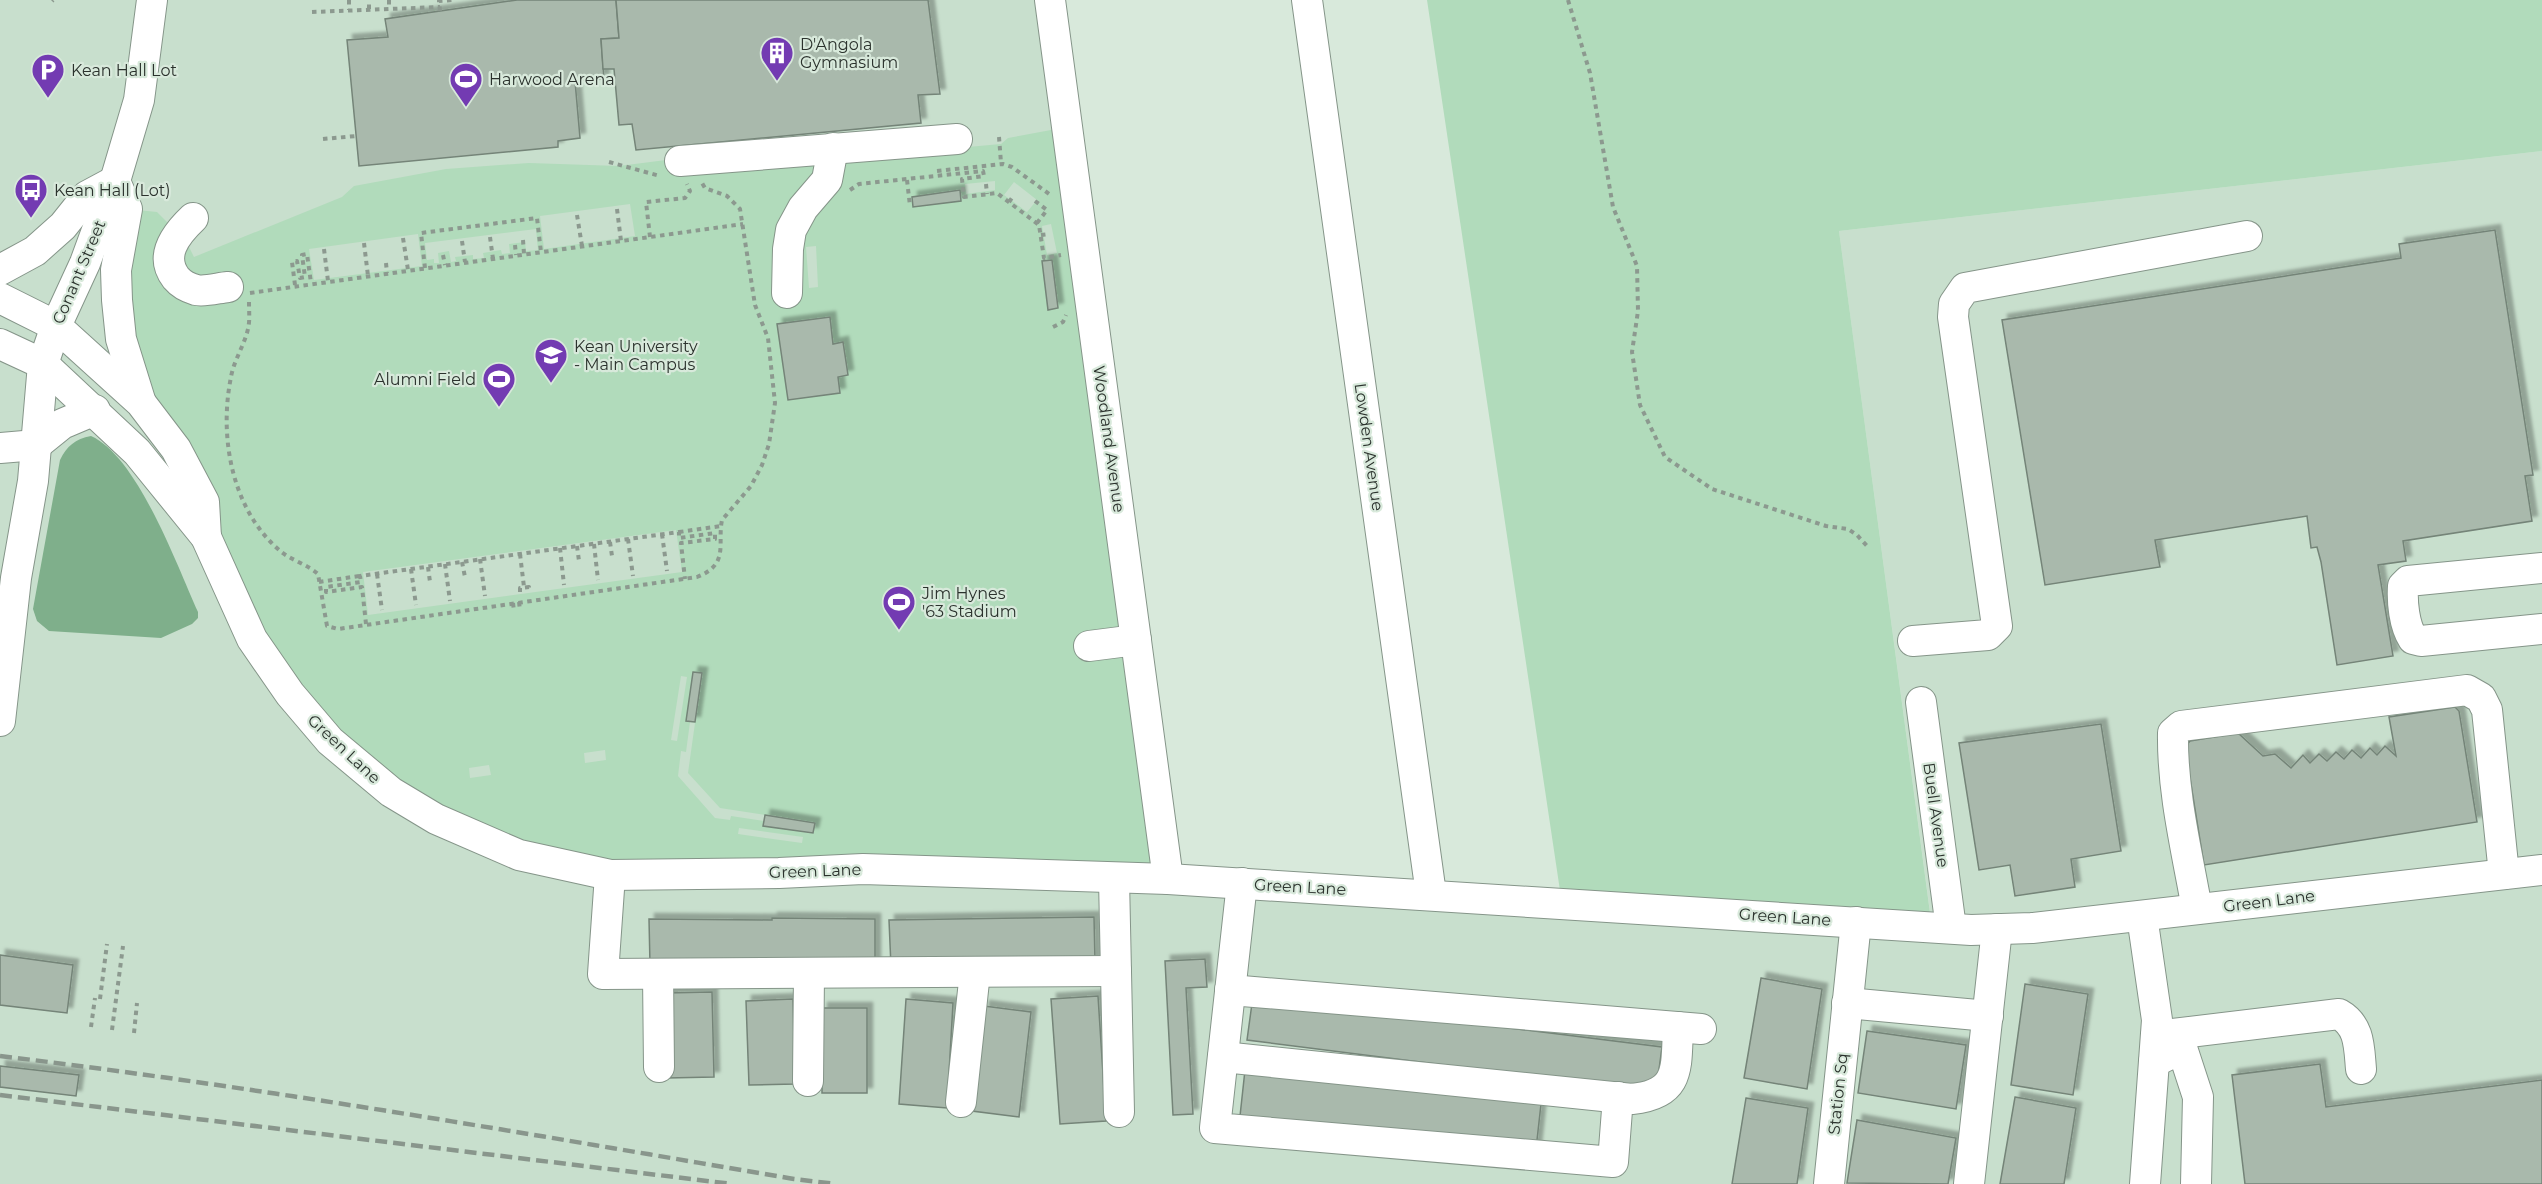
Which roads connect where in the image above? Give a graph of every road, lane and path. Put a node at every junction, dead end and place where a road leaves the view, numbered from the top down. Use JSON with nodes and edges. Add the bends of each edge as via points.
{"nodes":[{"id":1,"x":152,"y":0,"type":"edge"},
{"id":2,"x":349,"y":0,"type":"edge"},
{"id":3,"x":369,"y":0,"type":"edge"},
{"id":4,"x":389,"y":0,"type":"edge"},
{"id":5,"x":453,"y":0,"type":"edge"},
{"id":6,"x":1050,"y":0,"type":"edge"},
{"id":7,"x":1307,"y":0,"type":"edge"},
{"id":8,"x":1568,"y":0,"type":"edge"},
{"id":9,"x":369,"y":9,"type":"junction"},
{"id":10,"x":389,"y":9,"type":"junction"},
{"id":11,"x":349,"y":10,"type":"junction"},
{"id":12,"x":312,"y":12,"type":"dead end"},
{"id":13,"x":356,"y":136,"type":"dead end"},
{"id":14,"x":999,"y":137,"type":"dead end"},
{"id":15,"x":322,"y":139,"type":"dead end"},
{"id":16,"x":957,"y":139,"type":"dead end"},
{"id":17,"x":833,"y":148,"type":"junction"},
{"id":18,"x":609,"y":162,"type":"dead end"},
{"id":19,"x":1001,"y":164,"type":"junction"},
{"id":20,"x":937,"y":171,"type":"dead end"},
{"id":21,"x":683,"y":175,"type":"junction"},
{"id":22,"x":907,"y":180,"type":"junction"},
{"id":23,"x":115,"y":181,"type":"junction"},
{"id":24,"x":986,"y":184,"type":"dead end"},
{"id":25,"x":845,"y":194,"type":"dead end"},
{"id":26,"x":987,"y":194,"type":"junction"},
{"id":27,"x":1014,"y":195,"type":"dead end"},
{"id":28,"x":1035,"y":201,"type":"dead end"},
{"id":29,"x":1009,"y":202,"type":"junction"},
{"id":30,"x":1056,"y":204,"type":"dead end"},
{"id":31,"x":910,"y":206,"type":"dead end"},
{"id":32,"x":617,"y":209,"type":"dead end"},
{"id":33,"x":577,"y":215,"type":"dead end"},
{"id":34,"x":193,"y":218,"type":"dead end"},
{"id":35,"x":1037,"y":224,"type":"junction"},
{"id":36,"x":743,"y":225,"type":"junction"},
{"id":37,"x":1049,"y":234,"type":"dead end"},
{"id":38,"x":1041,"y":235,"type":"junction"},
{"id":39,"x":2247,"y":236,"type":"dead end"},
{"id":40,"x":490,"y":237,"type":"dead end"},
{"id":41,"x":650,"y":237,"type":"junction"},
{"id":42,"x":403,"y":238,"type":"dead end"},
{"id":43,"x":523,"y":240,"type":"dead end"},
{"id":44,"x":462,"y":241,"type":"dead end"},
{"id":45,"x":621,"y":241,"type":"junction"},
{"id":46,"x":364,"y":243,"type":"dead end"},
{"id":47,"x":515,"y":245,"type":"dead end"},
{"id":48,"x":1060,"y":245,"type":"dead end"},
{"id":49,"x":582,"y":246,"type":"junction"},
{"id":50,"x":324,"y":249,"type":"dead end"},
{"id":51,"x":541,"y":252,"type":"junction"},
{"id":52,"x":524,"y":254,"type":"junction"},
{"id":53,"x":444,"y":255,"type":"dead end"},
{"id":54,"x":516,"y":255,"type":"junction"},
{"id":55,"x":1054,"y":256,"type":"dead end"},
{"id":56,"x":493,"y":257,"type":"junction"},
{"id":57,"x":468,"y":261,"type":"junction"},
{"id":58,"x":386,"y":262,"type":"dead end"},
{"id":59,"x":445,"y":265,"type":"junction"},
{"id":60,"x":428,"y":266,"type":"junction"},
{"id":61,"x":1063,"y":266,"type":"dead end"},
{"id":62,"x":0,"y":270,"type":"edge"},
{"id":63,"x":408,"y":270,"type":"junction"},
{"id":64,"x":387,"y":273,"type":"junction"},
{"id":65,"x":371,"y":274,"type":"junction"},
{"id":66,"x":328,"y":281,"type":"junction"},
{"id":67,"x":311,"y":283,"type":"junction"},
{"id":68,"x":296,"y":285,"type":"junction"},
{"id":69,"x":228,"y":286,"type":"dead end"},
{"id":70,"x":788,"y":293,"type":"dead end"},
{"id":71,"x":0,"y":298,"type":"edge"},
{"id":72,"x":1067,"y":311,"type":"dead end"},
{"id":73,"x":56,"y":326,"type":"junction"},
{"id":74,"x":1053,"y":327,"type":"dead end"},
{"id":75,"x":0,"y":344,"type":"edge"},
{"id":76,"x":43,"y":364,"type":"junction"},
{"id":77,"x":141,"y":403,"type":"junction"},
{"id":78,"x":95,"y":410,"type":"junction"},
{"id":79,"x":36,"y":445,"type":"junction"},
{"id":80,"x":0,"y":448,"type":"edge"},
{"id":81,"x":721,"y":526,"type":"junction"},
{"id":82,"x":679,"y":532,"type":"junction"},
{"id":83,"x":662,"y":534,"type":"junction"},
{"id":84,"x":206,"y":537,"type":"junction"},
{"id":85,"x":628,"y":539,"type":"junction"},
{"id":86,"x":610,"y":542,"type":"junction"},
{"id":87,"x":594,"y":544,"type":"junction"},
{"id":88,"x":577,"y":546,"type":"junction"},
{"id":89,"x":1867,"y":546,"type":"dead end"},
{"id":90,"x":560,"y":548,"type":"junction"},
{"id":91,"x":520,"y":554,"type":"junction"},
{"id":92,"x":612,"y":556,"type":"dead end"},
{"id":93,"x":480,"y":560,"type":"junction"},
{"id":94,"x":579,"y":561,"type":"dead end"},
{"id":95,"x":462,"y":562,"type":"junction"},
{"id":96,"x":445,"y":564,"type":"junction"},
{"id":97,"x":428,"y":567,"type":"junction"},
{"id":98,"x":2542,"y":568,"type":"edge"},
{"id":99,"x":411,"y":569,"type":"junction"},
{"id":100,"x":667,"y":571,"type":"dead end"},
{"id":101,"x":377,"y":574,"type":"junction"},
{"id":102,"x":360,"y":576,"type":"junction"},
{"id":103,"x":633,"y":576,"type":"dead end"},
{"id":104,"x":465,"y":577,"type":"dead end"},
{"id":105,"x":685,"y":579,"type":"junction"},
{"id":106,"x":598,"y":580,"type":"dead end"},
{"id":107,"x":319,"y":582,"type":"junction"},
{"id":108,"x":430,"y":582,"type":"dead end"},
{"id":109,"x":564,"y":585,"type":"dead end"},
{"id":110,"x":524,"y":587,"type":"junction"},
{"id":111,"x":529,"y":591,"type":"dead end"},
{"id":112,"x":520,"y":592,"type":"dead end"},
{"id":113,"x":485,"y":596,"type":"dead end"},
{"id":114,"x":450,"y":601,"type":"dead end"},
{"id":115,"x":516,"y":602,"type":"junction"},
{"id":116,"x":416,"y":605,"type":"dead end"},
{"id":117,"x":382,"y":610,"type":"dead end"},
{"id":118,"x":517,"y":610,"type":"dead end"},
{"id":119,"x":366,"y":624,"type":"junction"},
{"id":120,"x":2542,"y":629,"type":"edge"},
{"id":121,"x":4,"y":638,"type":"edge"},
{"id":122,"x":1136,"y":640,"type":"junction"},
{"id":123,"x":1913,"y":641,"type":"dead end"},
{"id":124,"x":1089,"y":646,"type":"dead end"},
{"id":125,"x":1921,"y":702,"type":"dead end"},
{"id":126,"x":0,"y":714,"type":"edge"},
{"id":127,"x":2542,"y":870,"type":"edge"},
{"id":128,"x":2504,"y":874,"type":"junction"},
{"id":129,"x":610,"y":875,"type":"junction"},
{"id":130,"x":1114,"y":879,"type":"junction"},
{"id":131,"x":1168,"y":879,"type":"junction"},
{"id":132,"x":1242,"y":883,"type":"junction"},
{"id":133,"x":1431,"y":894,"type":"junction"},
{"id":134,"x":2197,"y":909,"type":"junction"},
{"id":135,"x":2142,"y":916,"type":"junction"},
{"id":136,"x":1856,"y":922,"type":"junction"},
{"id":137,"x":1951,"y":928,"type":"junction"},
{"id":138,"x":1997,"y":929,"type":"junction"},
{"id":139,"x":107,"y":944,"type":"dead end"},
{"id":140,"x":123,"y":946,"type":"dead end"},
{"id":141,"x":1116,"y":971,"type":"junction"},
{"id":142,"x":975,"y":972,"type":"junction"},
{"id":143,"x":809,"y":973,"type":"junction"},
{"id":144,"x":658,"y":974,"type":"junction"},
{"id":145,"x":1230,"y":990,"type":"junction"},
{"id":146,"x":137,"y":1003,"type":"dead end"},
{"id":147,"x":1847,"y":1003,"type":"junction"},
{"id":148,"x":1988,"y":1016,"type":"junction"},
{"id":149,"x":91,"y":1027,"type":"dead end"},
{"id":150,"x":112,"y":1030,"type":"dead end"},
{"id":151,"x":134,"y":1033,"type":"dead end"},
{"id":152,"x":2155,"y":1049,"type":"junction"},
{"id":153,"x":1223,"y":1057,"type":"junction"},
{"id":154,"x":659,"y":1067,"type":"dead end"},
{"id":155,"x":2361,"y":1068,"type":"dead end"},
{"id":156,"x":808,"y":1080,"type":"dead end"},
{"id":157,"x":1618,"y":1097,"type":"junction"},
{"id":158,"x":961,"y":1102,"type":"dead end"},
{"id":159,"x":1119,"y":1112,"type":"dead end"},
{"id":160,"x":1829,"y":1184,"type":"edge"},
{"id":161,"x":1969,"y":1184,"type":"edge"},
{"id":162,"x":2145,"y":1184,"type":"edge"},
{"id":163,"x":2196,"y":1184,"type":"edge"}],
"edges":[{"from":1,"to":23,"type":"street","name":"Conant Street","via":[[139,100]]},
{"from":2,"to":11,"type":"path"},
{"from":3,"to":9,"type":"path"},
{"from":4,"to":10,"type":"path"},
{"from":5,"to":10,"type":"path","via":[[439,1],[440,9]]},
{"from":6,"to":122,"type":"street","name":"Woodland Avenue"},
{"from":7,"to":133,"type":"street","name":"Lowden Avenue"},
{"from":8,"to":89,"type":"path","via":[[1590,73],[1613,207],[1637,266],[1638,311],[1632,352],[1640,405],[1665,457],[1713,489],[1848,530]]},
{"from":9,"to":10,"type":"path"},
{"from":9,"to":11,"type":"path"},
{"from":11,"to":12,"type":"path"},
{"from":13,"to":15,"type":"path"},
{"from":14,"to":19,"type":"path"},
{"from":16,"to":17,"type":"street"},
{"from":17,"to":21,"type":"street"},
{"from":17,"to":70,"type":"street","via":[[827,180],[802,208],[791,230]]},
{"from":18,"to":21,"type":"path"},
{"from":19,"to":20,"type":"path"},
{"from":19,"to":30,"type":"path","via":[[1012,167],[1054,198]]},
{"from":21,"to":36,"type":"path","via":[[736,203]]},
{"from":21,"to":41,"type":"path","via":[[690,191],[685,198],[646,202]]},
{"from":22,"to":25,"type":"path","via":[[859,184]]},
{"from":22,"to":26,"type":"path","via":[[983,171],[984,176],[962,179],[964,197]]},
{"from":22,"to":31,"type":"path"},
{"from":23,"to":62,"type":"street","name":"Conant Street","via":[[87,196],[63,226],[35,251]]},
{"from":23,"to":73,"type":"street","name":"Conant Street"},
{"from":23,"to":77,"type":"street","name":"Conant Street","via":[[127,209],[116,270],[121,339]]},
{"from":24,"to":26,"type":"path"},
{"from":26,"to":29,"type":"path","via":[[997,193]]},
{"from":27,"to":29,"type":"path"},
{"from":28,"to":35,"type":"path","via":[[1047,210]]},
{"from":29,"to":35,"type":"path"},
{"from":32,"to":45,"type":"path"},
{"from":33,"to":49,"type":"path"},
{"from":34,"to":69,"type":"street","via":[[172,244],[168,262],[172,272],[178,281],[198,291]]},
{"from":35,"to":38,"type":"path"},
{"from":36,"to":41,"type":"path"},
{"from":36,"to":81,"type":"path","via":[[755,304],[768,338],[775,404],[762,465]]},
{"from":37,"to":38,"type":"path"},
{"from":38,"to":55,"type":"path","via":[[1044,258]]},
{"from":39,"to":123,"type":"street","via":[[1965,288],[1954,304],[1953,317],[1996,626],[1988,635]]},
{"from":40,"to":56,"type":"path"},
{"from":41,"to":45,"type":"path"},
{"from":42,"to":63,"type":"path"},
{"from":43,"to":52,"type":"path"},
{"from":44,"to":57,"type":"path"},
{"from":45,"to":49,"type":"path"},
{"from":46,"to":65,"type":"path"},
{"from":47,"to":54,"type":"path"},
{"from":48,"to":61,"type":"path"},
{"from":49,"to":51,"type":"path"},
{"from":50,"to":66,"type":"path"},
{"from":51,"to":52,"type":"path"},
{"from":51,"to":60,"type":"path","via":[[537,218],[421,233]]},
{"from":52,"to":54,"type":"path"},
{"from":53,"to":59,"type":"path"},
{"from":54,"to":56,"type":"path"},
{"from":56,"to":57,"type":"path"},
{"from":57,"to":59,"type":"path"},
{"from":58,"to":64,"type":"path"},
{"from":59,"to":60,"type":"path"},
{"from":60,"to":63,"type":"path"},
{"from":63,"to":64,"type":"path"},
{"from":64,"to":65,"type":"path"},
{"from":65,"to":66,"type":"path"},
{"from":66,"to":67,"type":"path"},
{"from":67,"to":68,"type":"path"},
{"from":67,"to":68,"type":"path","via":[[307,254],[302,255],[305,277],[300,278],[297,261],[292,262]]},
{"from":68,"to":107,"type":"path","via":[[243,294],[248,300],[248,330],[232,371],[225,422],[236,483],[255,522],[278,549],[318,574]]},
{"from":71,"to":73,"type":"street","name":"Green Lane"},
{"from":72,"to":74,"type":"path","via":[[1063,322]]},
{"from":73,"to":76,"type":"street","name":"Conant Street"},
{"from":73,"to":77,"type":"street","name":"Green Lane"},
{"from":75,"to":76,"type":"street","name":"Green Lane"},
{"from":76,"to":78,"type":"street","name":"Green Lane"},
{"from":76,"to":79,"type":"street","name":"Conant Street"},
{"from":77,"to":84,"type":"street","name":"Green Lane","via":[[176,449],[204,502]]},
{"from":78,"to":79,"type":"street","via":[[62,424]]},
{"from":78,"to":84,"type":"street","name":"Green Lane","via":[[137,452]]},
{"from":79,"to":80,"type":"street"},
{"from":79,"to":121,"type":"street","name":"Conant Street"},
{"from":81,"to":82,"type":"path"},
{"from":81,"to":105,"type":"path","via":[[722,544],[713,567],[708,573]]},
{"from":82,"to":83,"type":"path"},
{"from":82,"to":105,"type":"path","via":[[680,538],[715,533],[715,539],[681,543]]},
{"from":83,"to":85,"type":"path"},
{"from":83,"to":100,"type":"path"},
{"from":84,"to":129,"type":"street","name":"Green Lane","via":[[252,639],[267,662],[305,714],[352,760],[392,792],[475,837],[528,857]]},
{"from":85,"to":86,"type":"path"},
{"from":85,"to":103,"type":"path"},
{"from":86,"to":87,"type":"path"},
{"from":86,"to":92,"type":"path"},
{"from":87,"to":88,"type":"path"},
{"from":87,"to":106,"type":"path"},
{"from":88,"to":90,"type":"path"},
{"from":88,"to":94,"type":"path"},
{"from":90,"to":91,"type":"path"},
{"from":90,"to":109,"type":"path"},
{"from":91,"to":93,"type":"path"},
{"from":91,"to":110,"type":"path"},
{"from":93,"to":95,"type":"path"},
{"from":93,"to":113,"type":"path"},
{"from":95,"to":96,"type":"path"},
{"from":95,"to":104,"type":"path"},
{"from":96,"to":97,"type":"path"},
{"from":96,"to":114,"type":"path"},
{"from":97,"to":99,"type":"path"},
{"from":97,"to":108,"type":"path"},
{"from":98,"to":120,"type":"street","via":[[2408,581],[2403,586],[2413,639]]},
{"from":99,"to":101,"type":"path"},
{"from":99,"to":116,"type":"path"},
{"from":101,"to":102,"type":"path"},
{"from":101,"to":117,"type":"path"},
{"from":102,"to":107,"type":"path"},
{"from":102,"to":119,"type":"path","via":[[361,582],[326,587],[326,592],[362,587]]},
{"from":105,"to":115,"type":"path"},
{"from":107,"to":119,"type":"path","via":[[327,626],[338,629]]},
{"from":110,"to":111,"type":"path","via":[[529,586]]},
{"from":110,"to":112,"type":"path"},
{"from":115,"to":118,"type":"path"},
{"from":115,"to":119,"type":"path"},
{"from":121,"to":126,"type":"street","name":"Conant Street"},
{"from":122,"to":124,"type":"street"},
{"from":122,"to":131,"type":"street","name":"Woodland Avenue"},
{"from":125,"to":137,"type":"street","name":"Buell Avenue"},
{"from":127,"to":128,"type":"street","name":"Green Lane"},
{"from":128,"to":134,"type":"street","name":"Green Lane"},
{"from":128,"to":134,"type":"street","via":[[2487,710],[2481,698],[2467,690],[2181,726],[2173,734],[2173,749]]},
{"from":129,"to":130,"type":"street","name":"Green Lane","via":[[863,869]]},
{"from":129,"to":144,"type":"street","via":[[603,974]]},
{"from":130,"to":131,"type":"street","name":"Green Lane"},
{"from":130,"to":141,"type":"street"},
{"from":131,"to":132,"type":"street","name":"Green Lane"},
{"from":132,"to":133,"type":"street","name":"Green Lane"},
{"from":132,"to":145,"type":"street"},
{"from":133,"to":136,"type":"street","name":"Green Lane"},
{"from":134,"to":135,"type":"street","name":"Green Lane"},
{"from":135,"to":138,"type":"street","name":"Green Lane"},
{"from":135,"to":152,"type":"street","via":[[2157,1020]]},
{"from":136,"to":137,"type":"street","name":"Green Lane"},
{"from":136,"to":147,"type":"street","name":"Station Sq"},
{"from":137,"to":138,"type":"street","name":"Green Lane"},
{"from":138,"to":148,"type":"street"},
{"from":139,"to":149,"type":"path"},
{"from":140,"to":150,"type":"path"},
{"from":141,"to":142,"type":"street"},
{"from":141,"to":159,"type":"street"},
{"from":142,"to":143,"type":"street"},
{"from":142,"to":158,"type":"street"},
{"from":143,"to":144,"type":"street"},
{"from":143,"to":156,"type":"street"},
{"from":144,"to":154,"type":"street"},
{"from":145,"to":153,"type":"street"},
{"from":145,"to":157,"type":"street","via":[[1689,1028],[1667,1086],[1652,1097]]},
{"from":146,"to":151,"type":"path"},
{"from":147,"to":148,"type":"street"},
{"from":147,"to":160,"type":"street","name":"Station Sq"},
{"from":148,"to":161,"type":"street"},
{"from":152,"to":155,"type":"street","via":[[2339,1014],[2357,1032]]},
{"from":152,"to":162,"type":"street"},
{"from":152,"to":163,"type":"street","via":[[2182,1048],[2198,1097]]},
{"from":153,"to":157,"type":"street"},
{"from":153,"to":157,"type":"street","via":[[1215,1128],[1613,1162]]}]}
